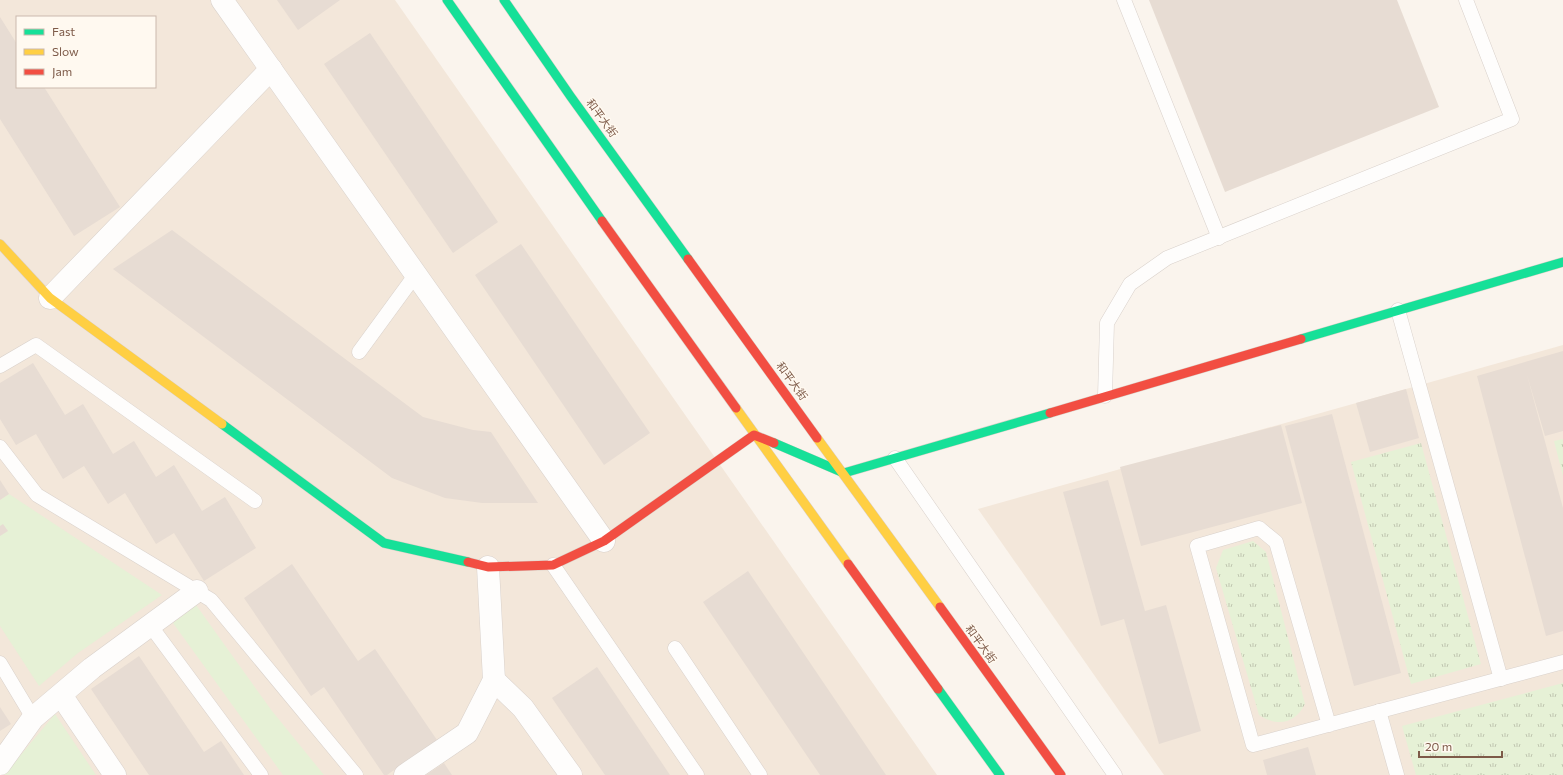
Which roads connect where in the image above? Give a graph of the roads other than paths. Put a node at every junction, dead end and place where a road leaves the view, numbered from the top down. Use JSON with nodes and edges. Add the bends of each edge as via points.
{"nodes":[{"id":1,"x":222,"y":0,"type":"edge"},
{"id":2,"x":447,"y":0,"type":"edge"},
{"id":3,"x":504,"y":0,"type":"edge"},
{"id":4,"x":1124,"y":0,"type":"edge"},
{"id":5,"x":1466,"y":0,"type":"edge"},
{"id":6,"x":270,"y":69,"type":"junction"},
{"id":7,"x":1219,"y":238,"type":"junction"},
{"id":8,"x":0,"y":244,"type":"edge"},
{"id":9,"x":1563,"y":262,"type":"edge"},
{"id":10,"x":416,"y":274,"type":"junction"},
{"id":11,"x":50,"y":298,"type":"junction"},
{"id":12,"x":1398,"y":310,"type":"junction"},
{"id":13,"x":359,"y":352,"type":"dead end"},
{"id":14,"x":0,"y":366,"type":"edge"},
{"id":15,"x":1105,"y":396,"type":"junction"},
{"id":16,"x":754,"y":435,"type":"junction"},
{"id":17,"x":0,"y":448,"type":"edge"},
{"id":18,"x":895,"y":458,"type":"junction"},
{"id":19,"x":844,"y":473,"type":"junction"},
{"id":20,"x":255,"y":501,"type":"dead end"},
{"id":21,"x":604,"y":541,"type":"junction"},
{"id":22,"x":553,"y":565,"type":"junction"},
{"id":23,"x":488,"y":567,"type":"junction"},
{"id":24,"x":197,"y":591,"type":"junction"},
{"id":25,"x":150,"y":625,"type":"junction"},
{"id":26,"x":675,"y":648,"type":"dead end"},
{"id":27,"x":1563,"y":662,"type":"edge"},
{"id":28,"x":0,"y":663,"type":"edge"},
{"id":29,"x":1501,"y":679,"type":"junction"},
{"id":30,"x":494,"y":680,"type":"junction"},
{"id":31,"x":61,"y":695,"type":"junction"},
{"id":32,"x":1379,"y":711,"type":"junction"},
{"id":33,"x":34,"y":718,"type":"junction"},
{"id":34,"x":1329,"y":725,"type":"junction"},
{"id":35,"x":0,"y":764,"type":"edge"},
{"id":36,"x":116,"y":775,"type":"edge"},
{"id":37,"x":261,"y":775,"type":"edge"},
{"id":38,"x":356,"y":775,"type":"edge"},
{"id":39,"x":405,"y":775,"type":"edge"},
{"id":40,"x":571,"y":775,"type":"edge"},
{"id":41,"x":697,"y":775,"type":"edge"},
{"id":42,"x":760,"y":775,"type":"edge"},
{"id":43,"x":1000,"y":775,"type":"edge"},
{"id":44,"x":1061,"y":775,"type":"edge"},
{"id":45,"x":1115,"y":775,"type":"edge"},
{"id":46,"x":1397,"y":775,"type":"edge"}],
"edges":[{"from":1,"to":6,"type":"street"},
{"from":2,"to":16,"type":"main road"},
{"from":3,"to":19,"type":"main road","name":"和平大街"},
{"from":4,"to":7,"type":"lane"},
{"from":5,"to":7,"type":"lane","via":[[1512,119]]},
{"from":6,"to":10,"type":"street"},
{"from":6,"to":11,"type":"street"},
{"from":7,"to":15,"type":"lane","via":[[1167,258],[1130,284],[1107,323]]},
{"from":8,"to":11,"type":"main road"},
{"from":9,"to":12,"type":"main road"},
{"from":10,"to":13,"type":"lane"},
{"from":10,"to":21,"type":"street"},
{"from":11,"to":23,"type":"main road","via":[[384,543]]},
{"from":12,"to":15,"type":"main road"},
{"from":12,"to":29,"type":"lane"},
{"from":14,"to":20,"type":"lane","via":[[36,345]]},
{"from":15,"to":18,"type":"main road"},
{"from":16,"to":19,"type":"main road"},
{"from":16,"to":21,"type":"main road"},
{"from":16,"to":43,"type":"main road"},
{"from":17,"to":24,"type":"lane","via":[[37,495]]},
{"from":18,"to":19,"type":"main road"},
{"from":18,"to":45,"type":"lane"},
{"from":19,"to":44,"type":"main road","name":"和平大街"},
{"from":21,"to":22,"type":"main road"},
{"from":22,"to":23,"type":"main road"},
{"from":22,"to":41,"type":"lane"},
{"from":23,"to":30,"type":"street"},
{"from":24,"to":25,"type":"street"},
{"from":24,"to":38,"type":"lane","via":[[211,600]]},
{"from":25,"to":31,"type":"street","via":[[92,668]]},
{"from":25,"to":37,"type":"lane"},
{"from":26,"to":42,"type":"lane"},
{"from":27,"to":29,"type":"lane"},
{"from":28,"to":33,"type":"lane"},
{"from":29,"to":32,"type":"lane"},
{"from":30,"to":39,"type":"street","via":[[467,733]]},
{"from":30,"to":40,"type":"street","via":[[524,708]]},
{"from":31,"to":33,"type":"street"},
{"from":31,"to":36,"type":"street"},
{"from":32,"to":34,"type":"lane"},
{"from":32,"to":46,"type":"lane"},
{"from":33,"to":35,"type":"street"},
{"from":34,"to":34,"type":"lane","via":[[1276,542],[1259,528],[1197,546],[1253,744]]}]}
